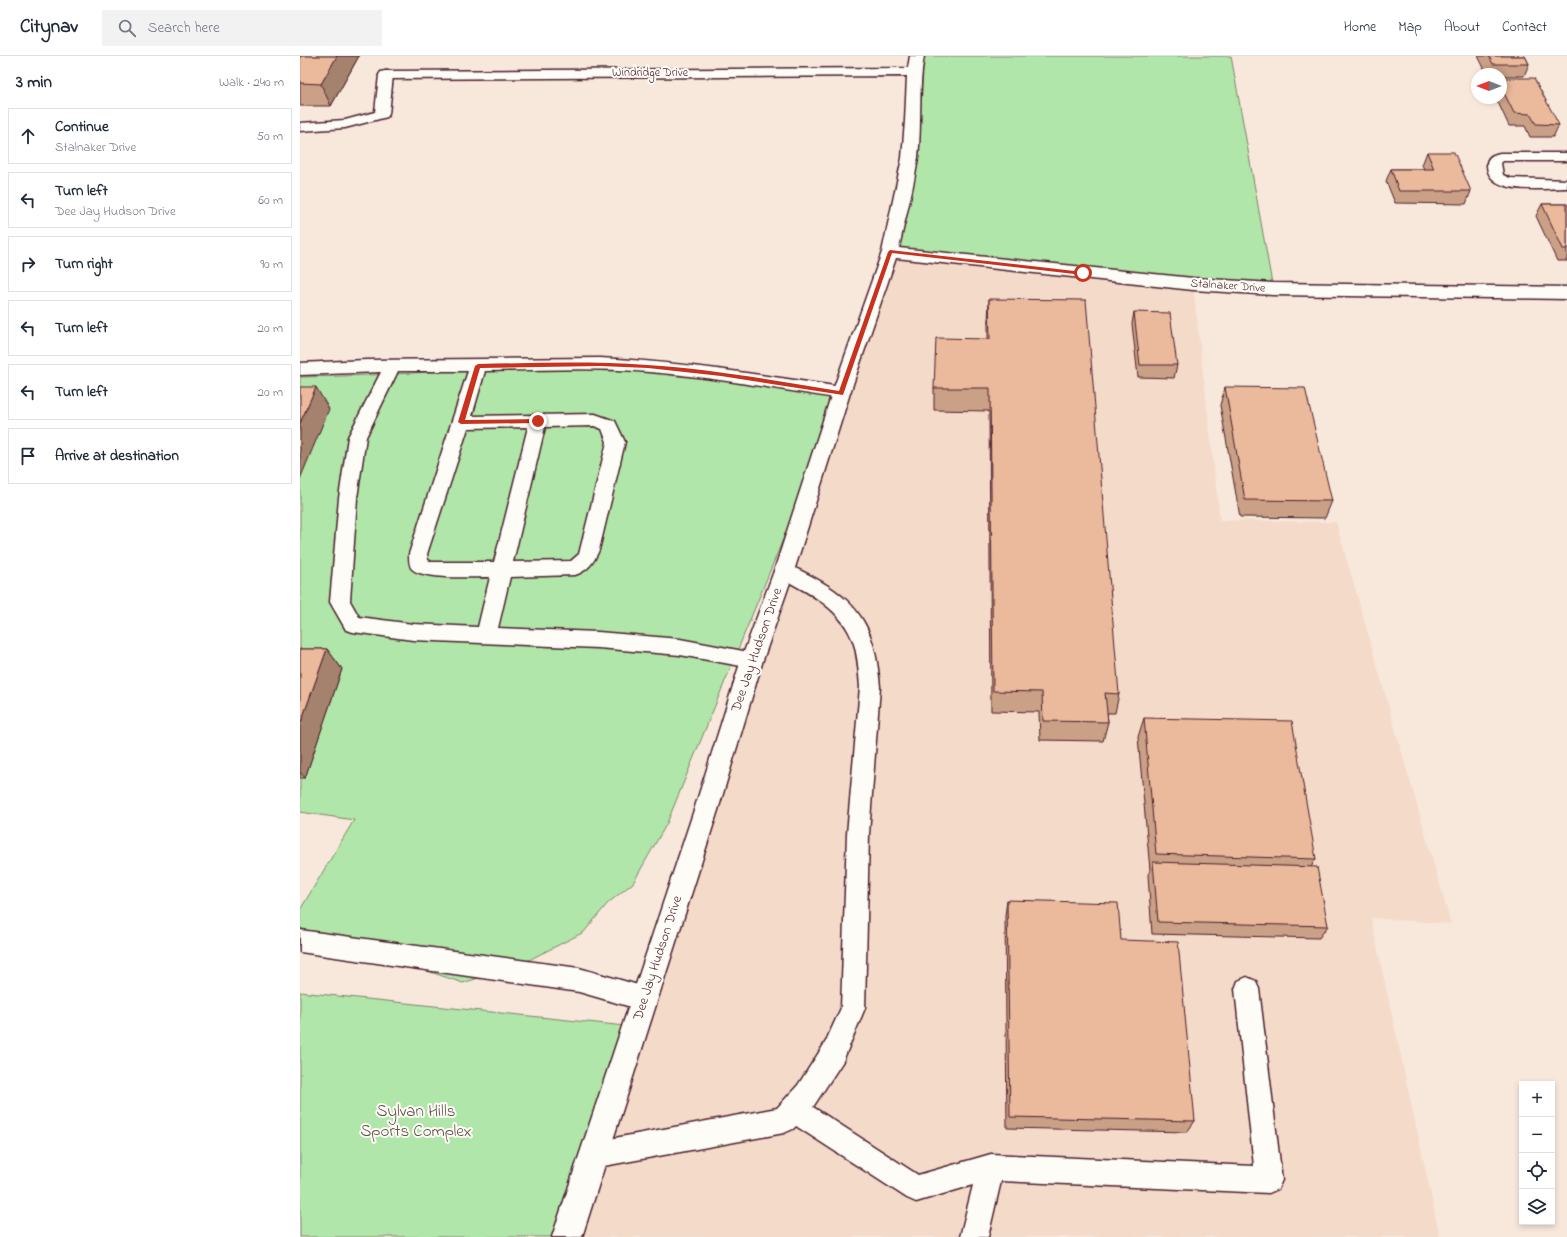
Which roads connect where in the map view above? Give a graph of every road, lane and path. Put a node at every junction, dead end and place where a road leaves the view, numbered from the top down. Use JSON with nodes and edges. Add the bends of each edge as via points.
{"nodes":[{"id":1,"x":916,"y":64,"type":"edge"},
{"id":2,"x":386,"y":75,"type":"joint"},
{"id":3,"x":300,"y":127,"type":"edge"},
{"id":4,"x":1567,"y":157,"type":"edge"},
{"id":5,"x":1567,"y":184,"type":"edge"},
{"id":6,"x":890,"y":252,"type":"junction"},
{"id":7,"x":1567,"y":293,"type":"edge"},
{"id":8,"x":392,"y":366,"type":"junction"},
{"id":9,"x":478,"y":366,"type":"junction"},
{"id":10,"x":300,"y":369,"type":"edge"},
{"id":11,"x":841,"y":393,"type":"junction"},
{"id":12,"x":538,"y":421,"type":"junction"},
{"id":13,"x":461,"y":422,"type":"junction"},
{"id":14,"x":502,"y":570,"type":"junction"},
{"id":15,"x":784,"y":571,"type":"junction"},
{"id":16,"x":486,"y":635,"type":"junction"},
{"id":17,"x":752,"y":660,"type":"junction"},
{"id":18,"x":300,"y":941,"type":"edge"},
{"id":19,"x":1247,"y":989,"type":"dead end"},
{"id":20,"x":644,"y":999,"type":"junction"},
{"id":21,"x":793,"y":1109,"type":"junction"},
{"id":22,"x":593,"y":1155,"type":"junction"},
{"id":23,"x":991,"y":1167,"type":"junction"},
{"id":24,"x":567,"y":1237,"type":"edge"},
{"id":25,"x":974,"y":1237,"type":"edge"}],
"edges":[{"from":1,"to":2,"type":"street","name":"Windridge Drive"},
{"from":1,"to":6,"type":"street","name":"Dee Jay Hudson Drive","via":[[910,158]]},
{"from":2,"to":3,"type":"lane","via":[[382,114],[345,124]]},
{"from":4,"to":5,"type":"lane","via":[[1500,157],[1494,161],[1497,177],[1506,182]]},
{"from":6,"to":7,"type":"street","name":"Stalnaker Drive","via":[[1194,284],[1273,289]]},
{"from":6,"to":11,"type":"street","name":"Dee Jay Hudson Drive"},
{"from":8,"to":9,"type":"lane"},
{"from":8,"to":10,"type":"lane"},
{"from":8,"to":16,"type":"lane","via":[[357,437],[348,498],[340,602],[353,624],[413,632]]},
{"from":9,"to":11,"type":"lane","via":[[648,366],[721,374]]},
{"from":9,"to":13,"type":"lane"},
{"from":11,"to":15,"type":"street","name":"Dee Jay Hudson Drive"},
{"from":12,"to":13,"type":"lane"},
{"from":12,"to":14,"type":"lane"},
{"from":12,"to":14,"type":"lane","via":[[595,420],[609,425],[616,442],[586,559],[575,568]]},
{"from":13,"to":14,"type":"lane","via":[[418,554],[419,564],[430,569]]},
{"from":14,"to":16,"type":"lane"},
{"from":15,"to":17,"type":"street","name":"Dee Jay Hudson Drive"},
{"from":15,"to":21,"type":"lane","via":[[813,585],[853,619],[864,643],[870,681],[858,834],[853,1008],[834,1052],[807,1094]]},
{"from":16,"to":17,"type":"lane","via":[[680,647]]},
{"from":17,"to":20,"type":"street","name":"Dee Jay Hudson Drive"},
{"from":18,"to":20,"type":"lane","via":[[579,980]]},
{"from":19,"to":23,"type":"lane","via":[[1268,1180]]},
{"from":20,"to":22,"type":"street","name":"Dee Jay Hudson Drive"},
{"from":21,"to":22,"type":"lane","via":[[784,1120]]},
{"from":21,"to":23,"type":"lane","via":[[916,1189]]},
{"from":22,"to":24,"type":"street","name":"Dee Jay Hudson Drive"},
{"from":23,"to":25,"type":"lane"}]}
